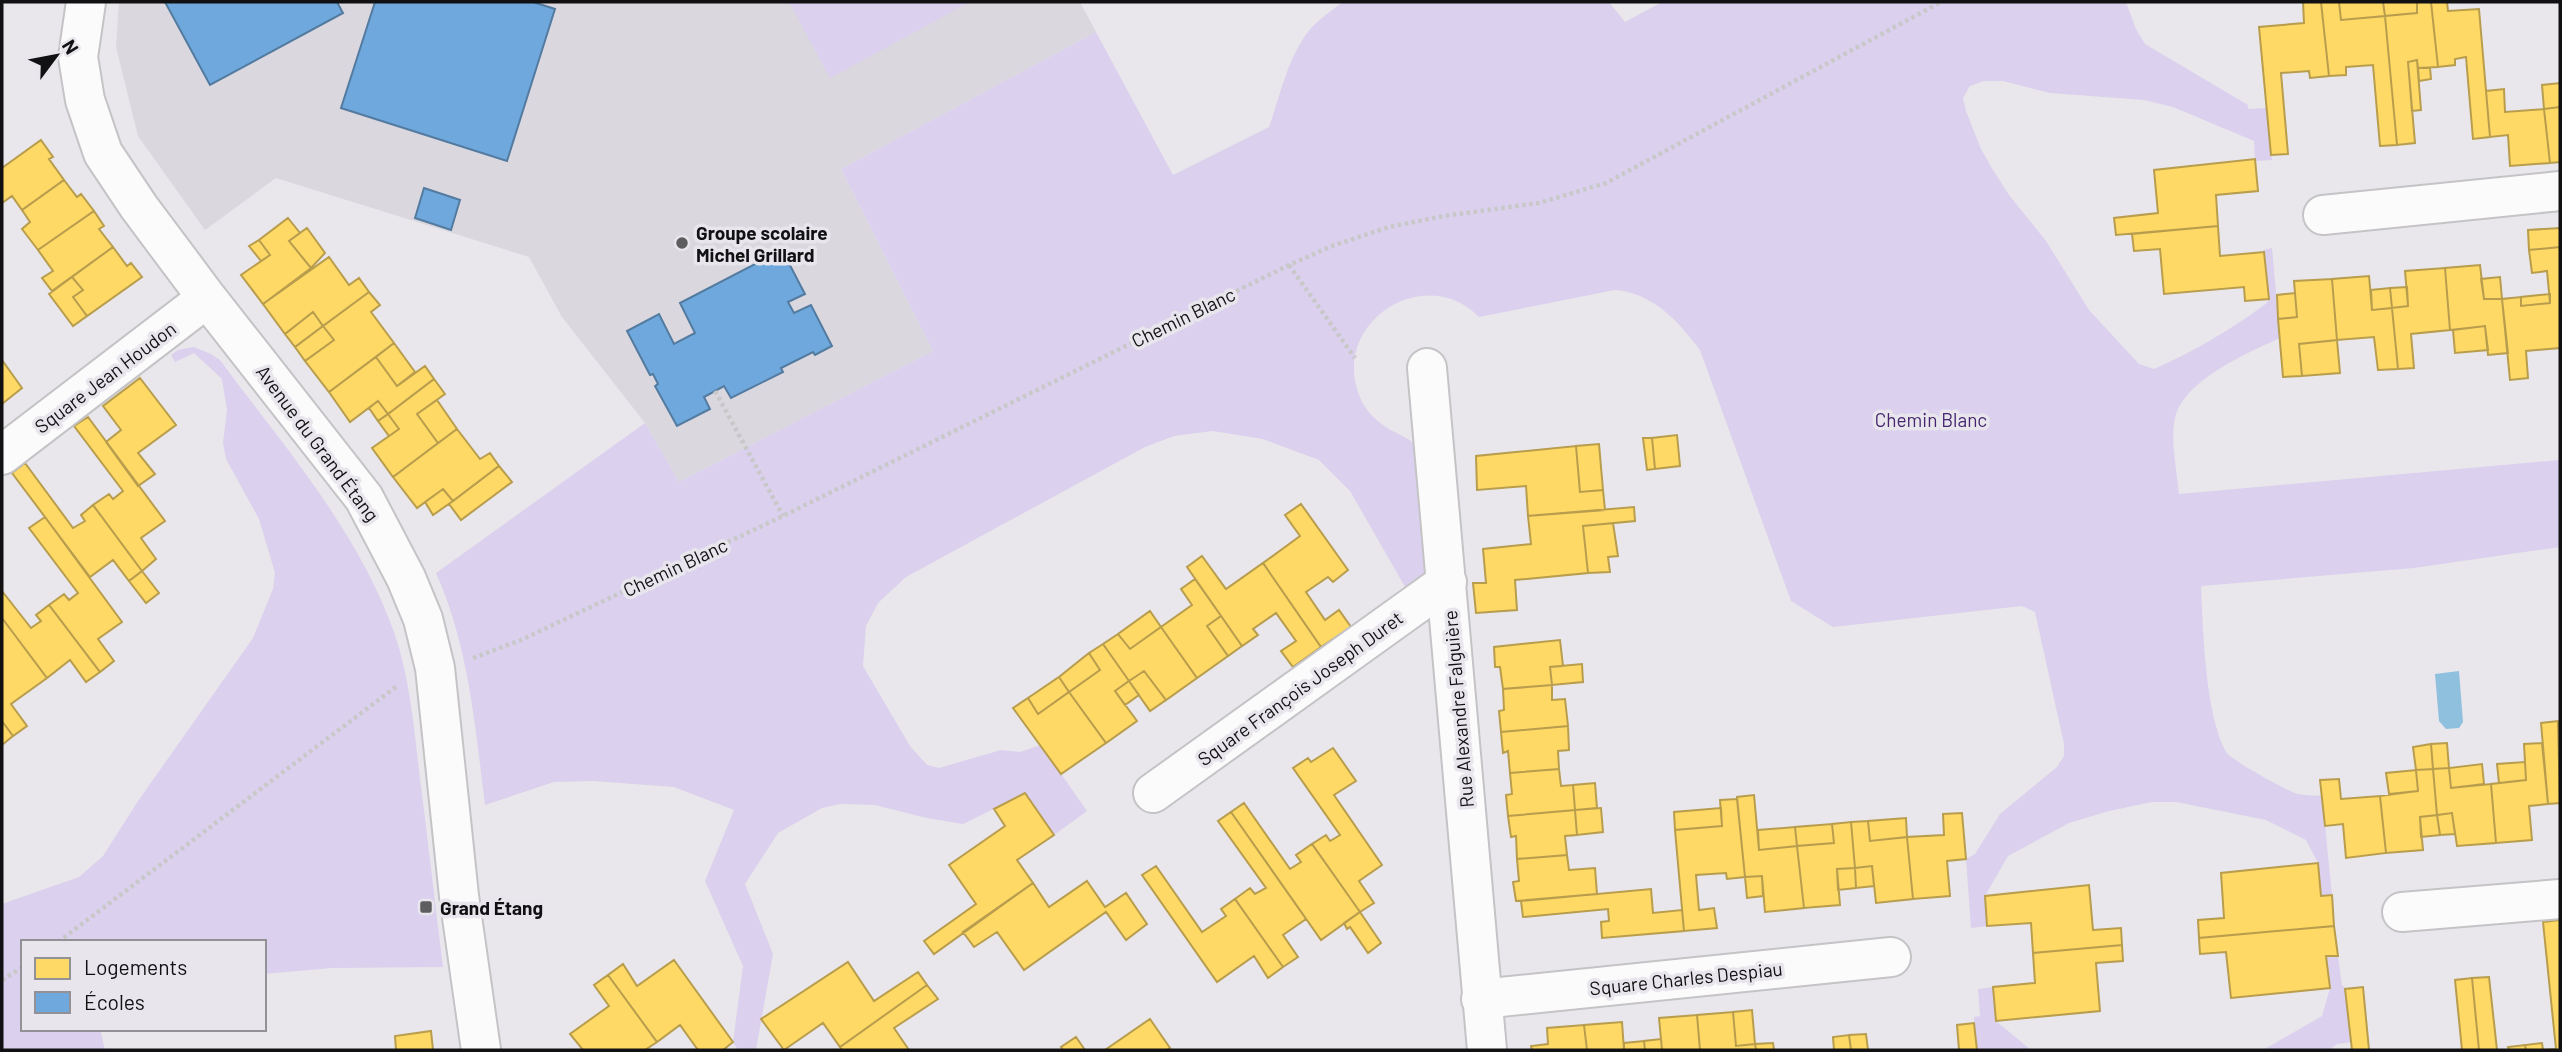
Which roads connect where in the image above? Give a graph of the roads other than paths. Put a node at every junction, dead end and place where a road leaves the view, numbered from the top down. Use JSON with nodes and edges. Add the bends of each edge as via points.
{"nodes":[{"id":1,"x":86,"y":2,"type":"edge"},
{"id":2,"x":2560,"y":191,"type":"edge"},
{"id":3,"x":2323,"y":215,"type":"dead end"},
{"id":4,"x":207,"y":298,"type":"junction"},
{"id":5,"x":1427,"y":368,"type":"dead end"},
{"id":6,"x":2,"y":455,"type":"edge"},
{"id":7,"x":1447,"y":582,"type":"junction"},
{"id":8,"x":1153,"y":793,"type":"dead end"},
{"id":9,"x":2560,"y":899,"type":"edge"},
{"id":10,"x":2402,"y":912,"type":"dead end"},
{"id":11,"x":1891,"y":957,"type":"dead end"},
{"id":12,"x":1481,"y":999,"type":"junction"},
{"id":13,"x":481,"y":1050,"type":"edge"},
{"id":14,"x":1487,"y":1050,"type":"edge"}],
"edges":[{"from":1,"to":4,"type":"street","name":"Avenue du Grand Étang","via":[[78,57],[85,100],[103,152]]},
{"from":2,"to":3,"type":"street"},
{"from":4,"to":6,"type":"street","name":"Square Jean Houdon"},
{"from":4,"to":13,"type":"street","name":"Avenue du Grand Étang","via":[[364,498],[423,620],[435,668]]},
{"from":5,"to":7,"type":"street","name":"Rue Alexandre Falguière"},
{"from":7,"to":8,"type":"street","name":"Square François Joseph Duret"},
{"from":7,"to":12,"type":"street","name":"Rue Alexandre Falguière"},
{"from":9,"to":10,"type":"street"},
{"from":11,"to":12,"type":"street","name":"Square Charles Despiau"},
{"from":12,"to":14,"type":"street","name":"Rue Alexandre Falguière"}]}
